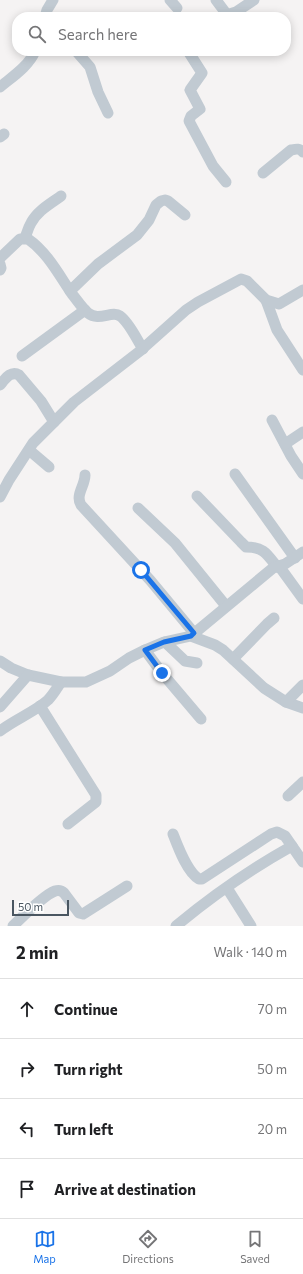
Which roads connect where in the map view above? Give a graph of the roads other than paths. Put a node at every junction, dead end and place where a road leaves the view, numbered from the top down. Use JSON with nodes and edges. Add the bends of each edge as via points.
{"nodes":[{"id":1,"x":53,"y":0,"type":"edge"},
{"id":2,"x":216,"y":0,"type":"edge"},
{"id":3,"x":254,"y":0,"type":"edge"},
{"id":4,"x":46,"y":12,"type":"edge"},
{"id":5,"x":225,"y":12,"type":"edge"},
{"id":6,"x":236,"y":12,"type":"edge"},
{"id":7,"x":33,"y":56,"type":"edge"},
{"id":8,"x":80,"y":56,"type":"edge"},
{"id":9,"x":191,"y":56,"type":"edge"},
{"id":10,"x":0,"y":87,"type":"edge"},
{"id":11,"x":108,"y":113,"type":"dead end"},
{"id":12,"x":303,"y":152,"type":"edge"},
{"id":13,"x":263,"y":174,"type":"dead end"},
{"id":14,"x":226,"y":182,"type":"dead end"},
{"id":15,"x":61,"y":196,"type":"dead end"},
{"id":16,"x":185,"y":216,"type":"dead end"},
{"id":17,"x":25,"y":238,"type":"junction"},
{"id":18,"x":0,"y":243,"type":"edge"},
{"id":19,"x":11,"y":248,"type":"junction"},
{"id":20,"x":0,"y":258,"type":"edge"},
{"id":21,"x":0,"y":264,"type":"edge"},
{"id":22,"x":0,"y":270,"type":"edge"},
{"id":23,"x":303,"y":290,"type":"edge"},
{"id":24,"x":70,"y":291,"type":"junction"},
{"id":25,"x":266,"y":300,"type":"junction"},
{"id":26,"x":85,"y":310,"type":"junction"},
{"id":27,"x":143,"y":349,"type":"junction"},
{"id":28,"x":22,"y":356,"type":"dead end"},
{"id":29,"x":303,"y":370,"type":"edge"},
{"id":30,"x":0,"y":385,"type":"edge"},
{"id":31,"x":272,"y":420,"type":"dead end"},
{"id":32,"x":54,"y":422,"type":"junction"},
{"id":33,"x":303,"y":432,"type":"edge"},
{"id":34,"x":285,"y":444,"type":"junction"},
{"id":35,"x":28,"y":450,"type":"junction"},
{"id":36,"x":50,"y":467,"type":"dead end"},
{"id":37,"x":235,"y":474,"type":"dead end"},
{"id":38,"x":303,"y":474,"type":"edge"},
{"id":39,"x":85,"y":475,"type":"dead end"},
{"id":40,"x":3,"y":482,"type":"edge"},
{"id":41,"x":197,"y":496,"type":"dead end"},
{"id":42,"x":0,"y":497,"type":"edge"},
{"id":43,"x":138,"y":508,"type":"dead end"},
{"id":44,"x":299,"y":555,"type":"edge"},
{"id":45,"x":278,"y":566,"type":"junction"},
{"id":46,"x":303,"y":599,"type":"edge"},
{"id":47,"x":226,"y":606,"type":"junction"},
{"id":48,"x":274,"y":618,"type":"dead end"},
{"id":49,"x":192,"y":635,"type":"junction"},
{"id":50,"x":166,"y":642,"type":"junction"},
{"id":51,"x":145,"y":650,"type":"junction"},
{"id":52,"x":233,"y":659,"type":"junction"},
{"id":53,"x":0,"y":661,"type":"edge"},
{"id":54,"x":197,"y":663,"type":"dead end"},
{"id":55,"x":28,"y":675,"type":"junction"},
{"id":56,"x":61,"y":682,"type":"junction"},
{"id":57,"x":303,"y":685,"type":"edge"},
{"id":58,"x":286,"y":702,"type":"junction"},
{"id":59,"x":40,"y":706,"type":"junction"},
{"id":60,"x":0,"y":707,"type":"edge"},
{"id":61,"x":303,"y":708,"type":"edge"},
{"id":62,"x":202,"y":719,"type":"dead end"},
{"id":63,"x":0,"y":731,"type":"edge"},
{"id":64,"x":303,"y":782,"type":"edge"},
{"id":65,"x":288,"y":796,"type":"dead end"},
{"id":66,"x":68,"y":824,"type":"dead end"},
{"id":67,"x":173,"y":834,"type":"dead end"},
{"id":68,"x":292,"y":846,"type":"junction"},
{"id":69,"x":303,"y":862,"type":"edge"},
{"id":70,"x":127,"y":886,"type":"dead end"},
{"id":71,"x":227,"y":888,"type":"junction"},
{"id":72,"x":13,"y":926,"type":"edge"},
{"id":73,"x":176,"y":926,"type":"edge"},
{"id":74,"x":251,"y":926,"type":"edge"}],
"edges":[{"from":1,"to":4,"type":"street"},
{"from":2,"to":5,"type":"street"},
{"from":3,"to":6,"type":"street"},
{"from":7,"to":10,"type":"street"},
{"from":8,"to":11,"type":"street","via":[[90,67]]},
{"from":9,"to":14,"type":"street","via":[[202,73],[190,90],[200,109],[189,121],[213,166]]},
{"from":12,"to":13,"type":"street","via":[[291,150]]},
{"from":15,"to":17,"type":"street","via":[[36,217]]},
{"from":16,"to":24,"type":"street","via":[[168,201],[161,201],[137,235],[98,264]]},
{"from":17,"to":19,"type":"street","via":[[20,239]]},
{"from":17,"to":24,"type":"street","via":[[32,241],[48,259]]},
{"from":18,"to":19,"type":"street"},
{"from":19,"to":20,"type":"street"},
{"from":21,"to":22,"type":"street"},
{"from":23,"to":25,"type":"street","via":[[279,304]]},
{"from":24,"to":26,"type":"street"},
{"from":25,"to":27,"type":"street","via":[[248,281],[233,283],[186,310]]},
{"from":25,"to":29,"type":"street","via":[[277,330]]},
{"from":26,"to":27,"type":"street","via":[[97,317],[116,314],[120,316]]},
{"from":26,"to":28,"type":"street"},
{"from":27,"to":32,"type":"street","via":[[74,402]]},
{"from":30,"to":32,"type":"street","via":[[16,372],[41,401]]},
{"from":31,"to":34,"type":"street"},
{"from":32,"to":35,"type":"street"},
{"from":33,"to":34,"type":"street"},
{"from":34,"to":38,"type":"street"},
{"from":35,"to":36,"type":"street"},
{"from":35,"to":40,"type":"street"},
{"from":37,"to":44,"type":"street"},
{"from":39,"to":49,"type":"street","via":[[78,497],[81,505],[150,580]]},
{"from":40,"to":42,"type":"street"},
{"from":41,"to":45,"type":"street","via":[[246,547],[263,550]]},
{"from":43,"to":47,"type":"street","via":[[174,543]]},
{"from":44,"to":45,"type":"street"},
{"from":45,"to":46,"type":"street"},
{"from":45,"to":47,"type":"street"},
{"from":47,"to":49,"type":"street"},
{"from":48,"to":52,"type":"street"},
{"from":49,"to":50,"type":"street"},
{"from":49,"to":52,"type":"street","via":[[215,645]]},
{"from":50,"to":51,"type":"street"},
{"from":50,"to":54,"type":"street","via":[[185,661]]},
{"from":51,"to":56,"type":"street","via":[[86,682]]},
{"from":51,"to":62,"type":"street"},
{"from":52,"to":58,"type":"street","via":[[264,688]]},
{"from":53,"to":55,"type":"street"},
{"from":55,"to":56,"type":"street"},
{"from":55,"to":60,"type":"street"},
{"from":56,"to":59,"type":"street"},
{"from":57,"to":58,"type":"street"},
{"from":58,"to":61,"type":"street"},
{"from":59,"to":63,"type":"street"},
{"from":59,"to":66,"type":"street","via":[[96,795],[96,802]]},
{"from":64,"to":65,"type":"street"},
{"from":67,"to":68,"type":"street","via":[[181,855],[199,879],[271,834],[277,832],[285,836]]},
{"from":68,"to":69,"type":"street"},
{"from":68,"to":71,"type":"street"},
{"from":70,"to":72,"type":"street","via":[[83,914],[79,913],[64,893],[55,891]]},
{"from":71,"to":73,"type":"street"},
{"from":71,"to":74,"type":"street"}]}
